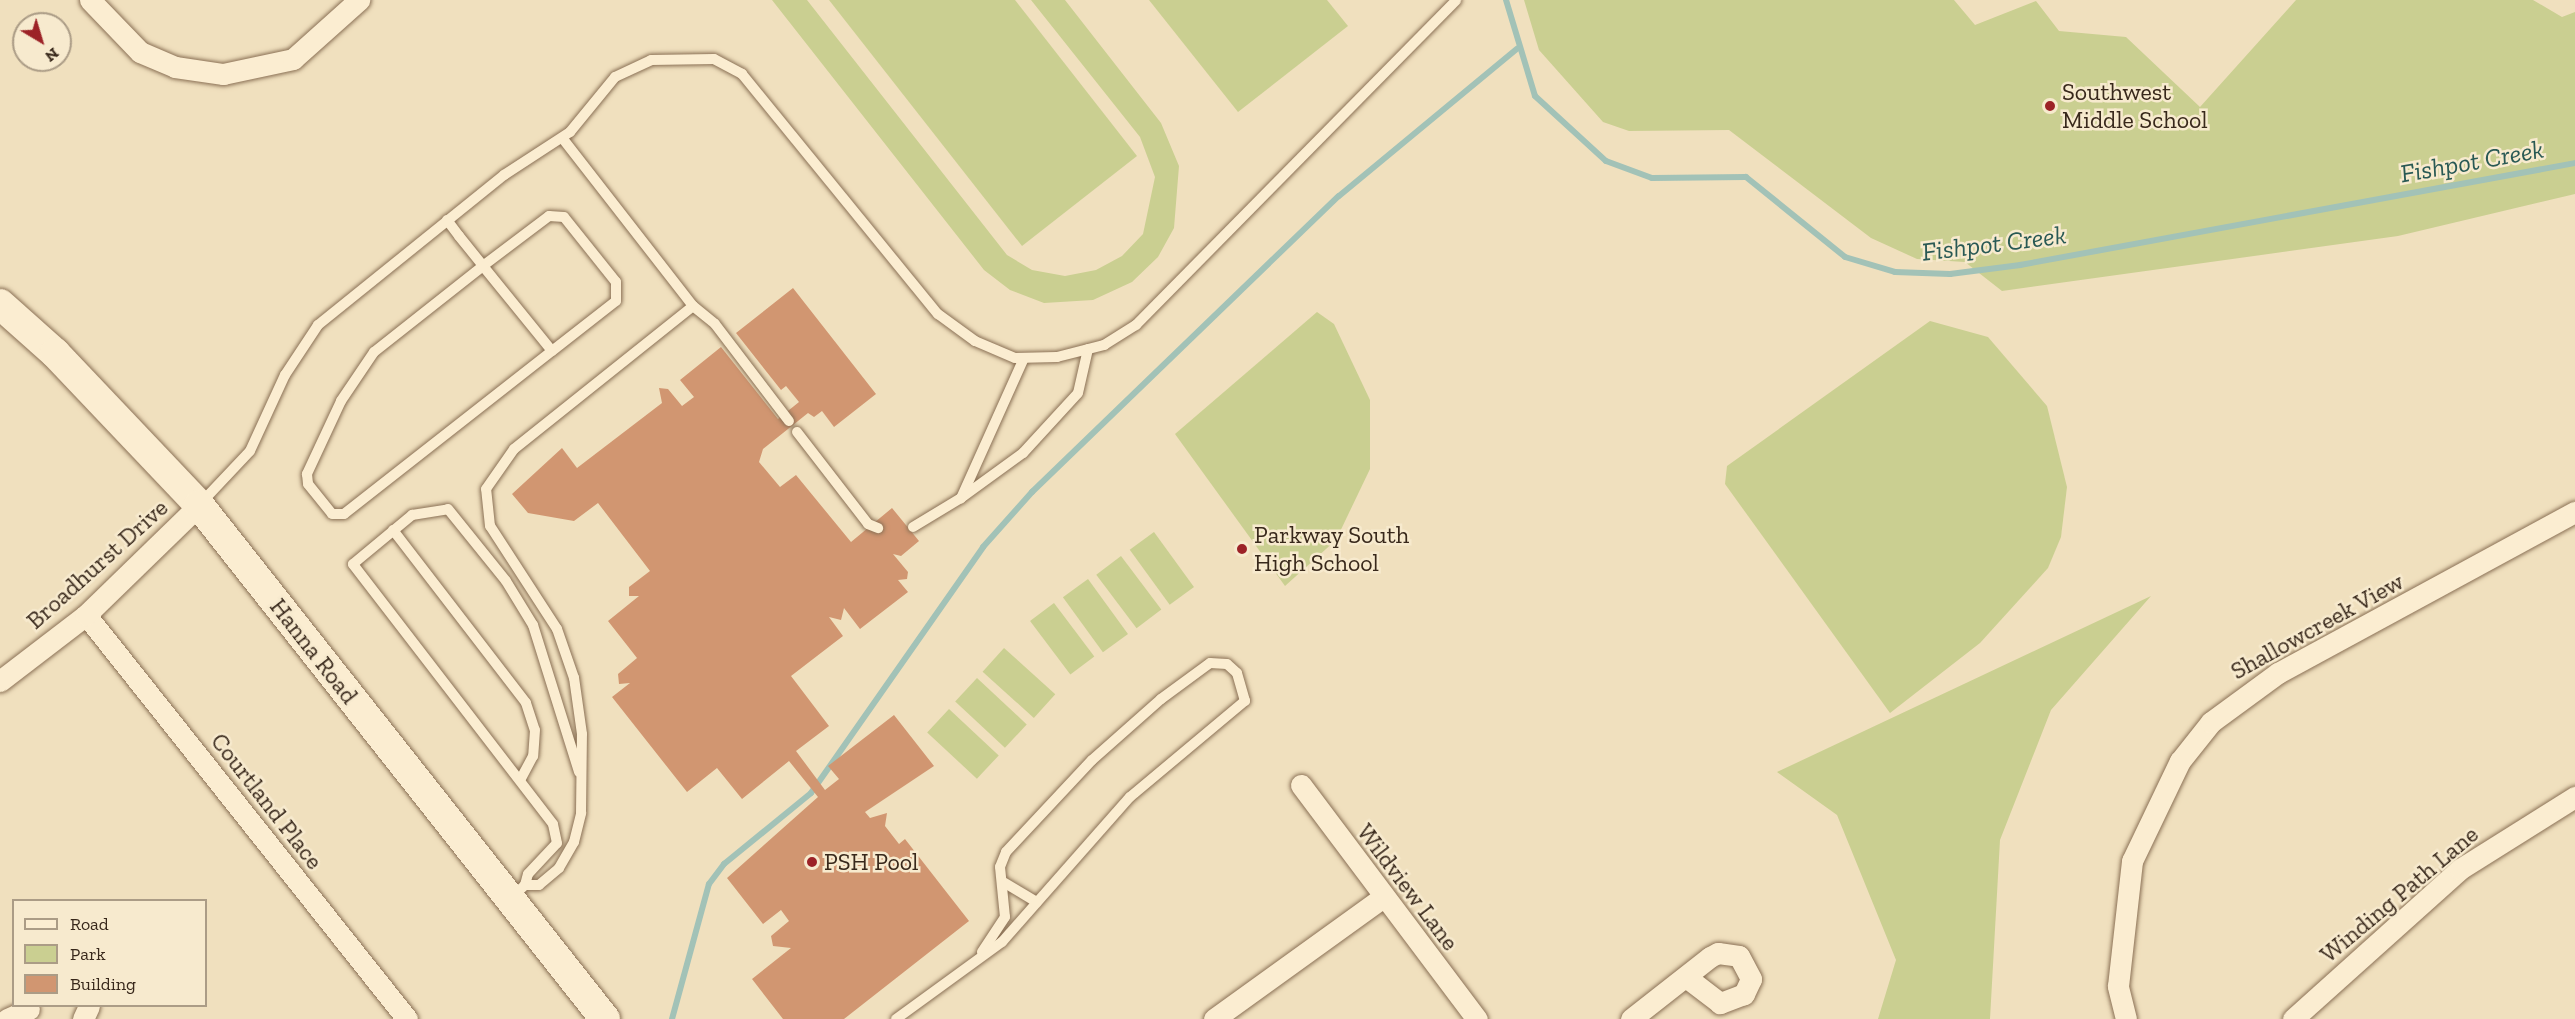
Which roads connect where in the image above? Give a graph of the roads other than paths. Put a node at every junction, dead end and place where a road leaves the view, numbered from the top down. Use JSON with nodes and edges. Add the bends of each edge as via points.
{"nodes":[{"id":1,"x":90,"y":0,"type":"edge"},
{"id":2,"x":359,"y":0,"type":"edge"},
{"id":3,"x":1456,"y":0,"type":"edge"},
{"id":4,"x":562,"y":138,"type":"junction"},
{"id":5,"x":447,"y":220,"type":"junction"},
{"id":6,"x":483,"y":266,"type":"junction"},
{"id":7,"x":1,"y":306,"type":"edge"},
{"id":8,"x":693,"y":306,"type":"junction"},
{"id":9,"x":1088,"y":349,"type":"junction"},
{"id":10,"x":552,"y":351,"type":"junction"},
{"id":11,"x":1024,"y":358,"type":"junction"},
{"id":12,"x":789,"y":422,"type":"dead end"},
{"id":13,"x":797,"y":432,"type":"dead end"},
{"id":14,"x":961,"y":498,"type":"junction"},
{"id":15,"x":199,"y":505,"type":"junction"},
{"id":16,"x":2575,"y":512,"type":"edge"},
{"id":17,"x":878,"y":528,"type":"dead end"},
{"id":18,"x":913,"y":528,"type":"dead end"},
{"id":19,"x":393,"y":530,"type":"junction"},
{"id":20,"x":86,"y":615,"type":"junction"},
{"id":21,"x":0,"y":681,"type":"edge"},
{"id":22,"x":521,"y":779,"type":"junction"},
{"id":23,"x":582,"y":779,"type":"junction"},
{"id":24,"x":1301,"y":785,"type":"dead end"},
{"id":25,"x":2575,"y":797,"type":"edge"},
{"id":26,"x":1005,"y":883,"type":"junction"},
{"id":27,"x":518,"y":892,"type":"junction"},
{"id":28,"x":1382,"y":898,"type":"junction"},
{"id":29,"x":1037,"y":902,"type":"junction"},
{"id":30,"x":982,"y":952,"type":"junction"},
{"id":31,"x":1686,"y":977,"type":"dead end"},
{"id":32,"x":31,"y":1011,"type":"edge"},
{"id":33,"x":7,"y":1019,"type":"edge"},
{"id":34,"x":407,"y":1019,"type":"edge"},
{"id":35,"x":605,"y":1019,"type":"edge"},
{"id":36,"x":896,"y":1019,"type":"edge"},
{"id":37,"x":1214,"y":1019,"type":"edge"},
{"id":38,"x":1477,"y":1019,"type":"edge"},
{"id":39,"x":1631,"y":1019,"type":"edge"},
{"id":40,"x":2126,"y":1019,"type":"edge"},
{"id":41,"x":2293,"y":1019,"type":"edge"}],
"edges":[{"from":1,"to":2,"type":"street","via":[[141,52],[175,67],[223,74],[293,59]]},
{"from":3,"to":9,"type":"lane","via":[[1136,325]]},
{"from":4,"to":5,"type":"lane"},
{"from":4,"to":8,"type":"lane"},
{"from":4,"to":11,"type":"lane","via":[[615,77],[651,60],[714,59],[742,74],[768,102],[938,314],[975,341]]},
{"from":5,"to":6,"type":"lane"},
{"from":5,"to":15,"type":"lane","via":[[318,325],[285,375],[250,451]]},
{"from":6,"to":10,"type":"lane"},
{"from":6,"to":10,"type":"lane","via":[[549,216],[564,216],[616,282],[616,301]]},
{"from":6,"to":10,"type":"lane","via":[[374,352],[341,401],[308,474],[308,484],[332,514],[344,514]]},
{"from":7,"to":15,"type":"street","name":"Hanna Road","via":[[55,353]]},
{"from":8,"to":12,"type":"lane","via":[[715,324]]},
{"from":8,"to":23,"type":"lane","via":[[514,449],[486,489],[490,526],[537,593],[574,678]]},
{"from":9,"to":11,"type":"lane"},
{"from":9,"to":14,"type":"lane","via":[[1078,393],[1023,453]]},
{"from":11,"to":14,"type":"lane"},
{"from":13,"to":17,"type":"lane","via":[[868,524]]},
{"from":14,"to":18,"type":"lane"},
{"from":15,"to":20,"type":"street","name":"Broadhurst Drive"},
{"from":15,"to":27,"type":"street","name":"Hanna Road"},
{"from":16,"to":40,"type":"street","name":"Shallowcreek View","via":[[2278,674],[2211,722],[2180,761],[2132,861],[2118,987]]},
{"from":19,"to":22,"type":"lane","via":[[526,703],[535,730],[533,756]]},
{"from":19,"to":22,"type":"lane","via":[[353,564]]},
{"from":19,"to":23,"type":"lane","via":[[412,515],[448,509],[506,581],[532,625]]},
{"from":20,"to":21,"type":"street","name":"Broadhurst Drive"},
{"from":20,"to":34,"type":"street","name":"Courtland Place"},
{"from":22,"to":27,"type":"lane","via":[[553,824],[557,843],[528,874]]},
{"from":23,"to":27,"type":"lane","via":[[574,842],[559,868],[538,885]]},
{"from":24,"to":28,"type":"street","name":"Wildview Lane"},
{"from":25,"to":41,"type":"street","name":"Winding Path Lane","via":[[2460,869]]},
{"from":26,"to":29,"type":"lane"},
{"from":26,"to":29,"type":"lane","via":[[1000,867],[1006,852],[1092,760],[1210,663],[1227,664],[1238,673],[1245,701],[1130,797]]},
{"from":26,"to":30,"type":"lane","via":[[1005,917]]},
{"from":27,"to":35,"type":"street","name":"Hanna Road"},
{"from":28,"to":37,"type":"street"},
{"from":28,"to":38,"type":"street","name":"Wildview Lane"},
{"from":29,"to":30,"type":"lane","via":[[1002,942]]},
{"from":30,"to":36,"type":"lane"},
{"from":31,"to":39,"type":"street"},
{"from":32,"to":33,"type":"street"}]}
